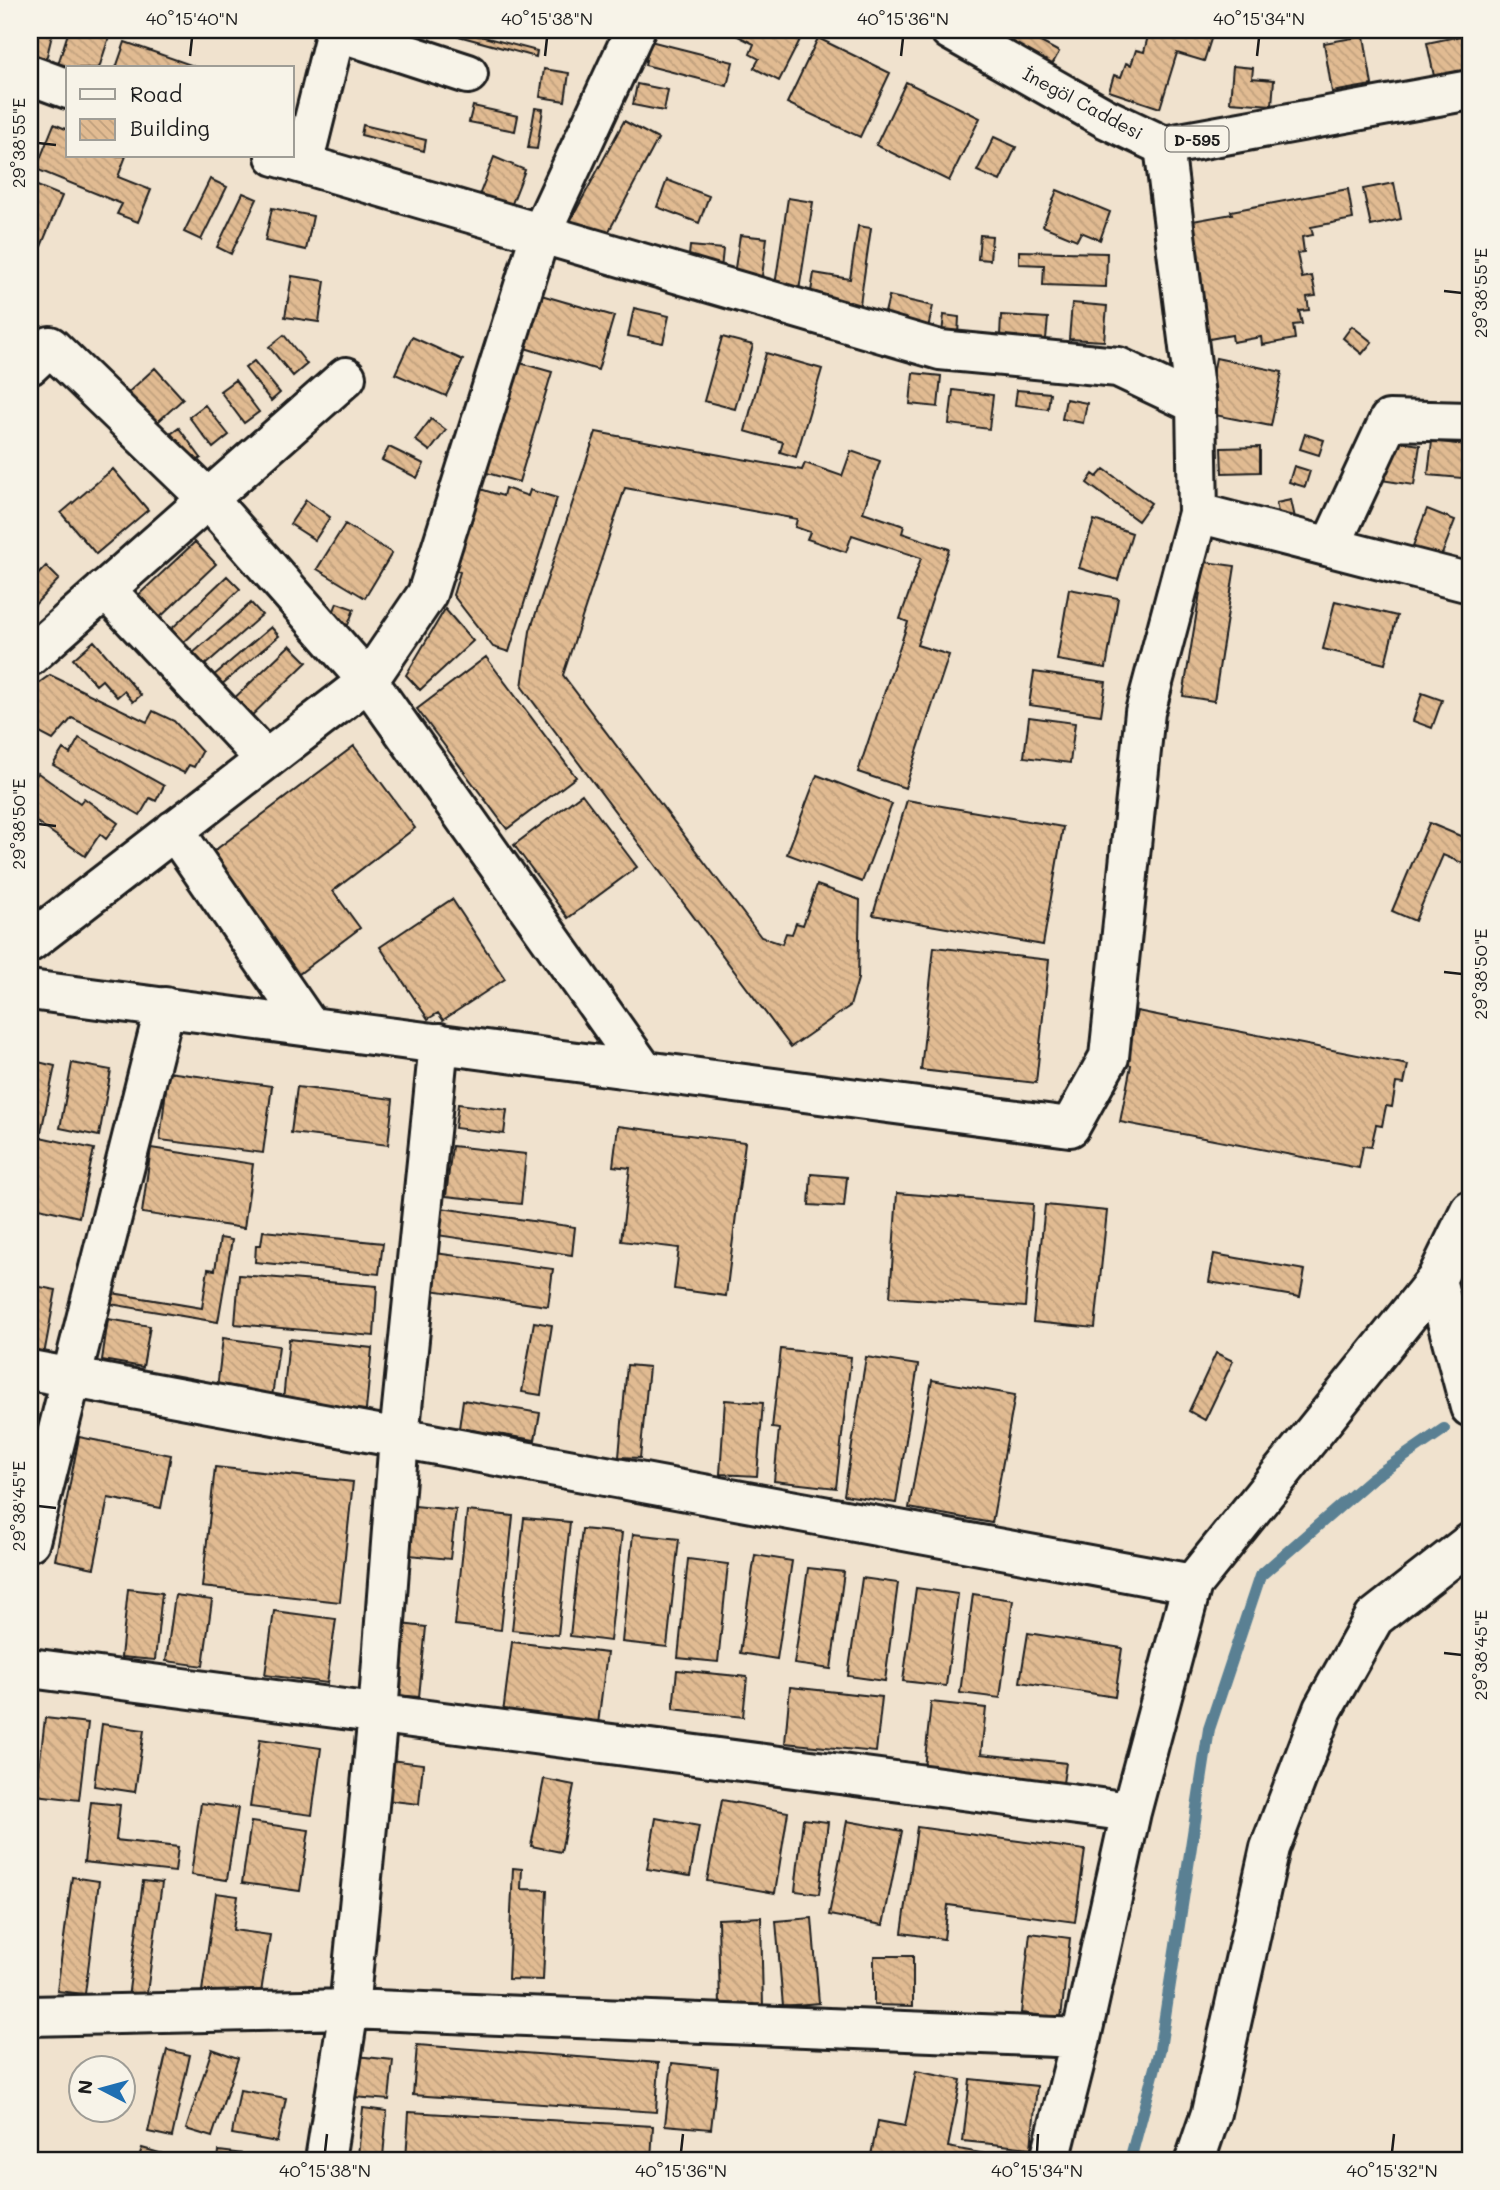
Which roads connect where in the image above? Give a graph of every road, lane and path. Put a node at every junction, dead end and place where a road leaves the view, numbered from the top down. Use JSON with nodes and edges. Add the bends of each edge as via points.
{"nodes":[{"id":1,"x":635,"y":30,"type":"edge"},
{"id":2,"x":950,"y":30,"type":"edge"},
{"id":3,"x":468,"y":74,"type":"dead end"},
{"id":4,"x":30,"y":75,"type":"edge"},
{"id":5,"x":66,"y":88,"type":"edge"},
{"id":6,"x":1470,"y":90,"type":"edge"},
{"id":7,"x":1164,"y":146,"type":"junction"},
{"id":8,"x":294,"y":147,"type":"edge"},
{"id":9,"x":289,"y":160,"type":"edge"},
{"id":10,"x":540,"y":235,"type":"junction"},
{"id":11,"x":30,"y":365,"type":"edge"},
{"id":12,"x":346,"y":377,"type":"dead end"},
{"id":13,"x":1196,"y":404,"type":"junction"},
{"id":14,"x":1470,"y":422,"type":"edge"},
{"id":15,"x":207,"y":498,"type":"junction"},
{"id":16,"x":1198,"y":513,"type":"junction"},
{"id":17,"x":1330,"y":547,"type":"junction"},
{"id":18,"x":1470,"y":583,"type":"edge"},
{"id":19,"x":105,"y":589,"type":"junction"},
{"id":20,"x":30,"y":656,"type":"edge"},
{"id":21,"x":368,"y":681,"type":"junction"},
{"id":22,"x":266,"y":760,"type":"junction"},
{"id":23,"x":174,"y":831,"type":"junction"},
{"id":24,"x":30,"y":942,"type":"edge"},
{"id":25,"x":30,"y":990,"type":"edge"},
{"id":26,"x":165,"y":1007,"type":"junction"},
{"id":27,"x":309,"y":1026,"type":"junction"},
{"id":28,"x":439,"y":1043,"type":"junction"},
{"id":29,"x":644,"y":1071,"type":"junction"},
{"id":30,"x":1470,"y":1210,"type":"edge"},
{"id":31,"x":1450,"y":1303,"type":"edge"},
{"id":32,"x":30,"y":1370,"type":"edge"},
{"id":33,"x":71,"y":1378,"type":"junction"},
{"id":34,"x":1470,"y":1407,"type":"edge"},
{"id":35,"x":399,"y":1438,"type":"junction"},
{"id":36,"x":30,"y":1541,"type":"edge"},
{"id":37,"x":1470,"y":1543,"type":"edge"},
{"id":38,"x":1192,"y":1584,"type":"junction"},
{"id":39,"x":30,"y":1668,"type":"edge"},
{"id":40,"x":378,"y":1714,"type":"junction"},
{"id":41,"x":1131,"y":1812,"type":"junction"},
{"id":42,"x":349,"y":2009,"type":"junction"},
{"id":43,"x":30,"y":2015,"type":"edge"},
{"id":44,"x":1081,"y":2038,"type":"junction"},
{"id":45,"x":326,"y":2160,"type":"edge"},
{"id":46,"x":1049,"y":2160,"type":"edge"},
{"id":47,"x":1195,"y":2160,"type":"edge"}],
"edges":[{"from":1,"to":10,"type":"street"},
{"from":2,"to":7,"type":"street","name":"İnegöl Caddesi","number":"D-595","via":[[1105,118]]},
{"from":3,"to":8,"type":"street","via":[[337,31]]},
{"from":4,"to":5,"type":"street"},
{"from":6,"to":7,"type":"street","name":"İnegöl Caddesi","number":"D-595"},
{"from":7,"to":13,"type":"street"},
{"from":9,"to":10,"type":"street"},
{"from":10,"to":13,"type":"street","via":[[940,350],[1118,367]]},
{"from":10,"to":21,"type":"street","via":[[427,594]]},
{"from":11,"to":15,"type":"street","via":[[50,346]]},
{"from":12,"to":15,"type":"street"},
{"from":13,"to":16,"type":"street"},
{"from":14,"to":17,"type":"street","via":[[1389,420]]},
{"from":15,"to":19,"type":"street"},
{"from":15,"to":21,"type":"street"},
{"from":16,"to":17,"type":"street"},
{"from":16,"to":29,"type":"street","via":[[1145,712],[1109,1057],[1070,1127]]},
{"from":17,"to":18,"type":"street"},
{"from":19,"to":20,"type":"street"},
{"from":19,"to":22,"type":"street"},
{"from":21,"to":22,"type":"street"},
{"from":21,"to":29,"type":"street"},
{"from":22,"to":23,"type":"street"},
{"from":23,"to":24,"type":"street"},
{"from":23,"to":27,"type":"street"},
{"from":25,"to":26,"type":"street"},
{"from":26,"to":27,"type":"street"},
{"from":26,"to":33,"type":"street"},
{"from":27,"to":28,"type":"street"},
{"from":28,"to":29,"type":"street"},
{"from":28,"to":35,"type":"street"},
{"from":30,"to":31,"type":"street"},
{"from":31,"to":34,"type":"street"},
{"from":31,"to":38,"type":"street"},
{"from":32,"to":33,"type":"street"},
{"from":33,"to":35,"type":"street"},
{"from":33,"to":36,"type":"street"},
{"from":35,"to":38,"type":"street"},
{"from":35,"to":40,"type":"street"},
{"from":37,"to":47,"type":"street","via":[[1374,1618],[1323,1709],[1270,1848],[1211,2113]]},
{"from":38,"to":41,"type":"street"},
{"from":39,"to":40,"type":"street"},
{"from":40,"to":41,"type":"street"},
{"from":40,"to":42,"type":"street"},
{"from":41,"to":44,"type":"street"},
{"from":42,"to":43,"type":"street"},
{"from":42,"to":44,"type":"street"},
{"from":42,"to":45,"type":"street"},
{"from":44,"to":46,"type":"street"}]}
